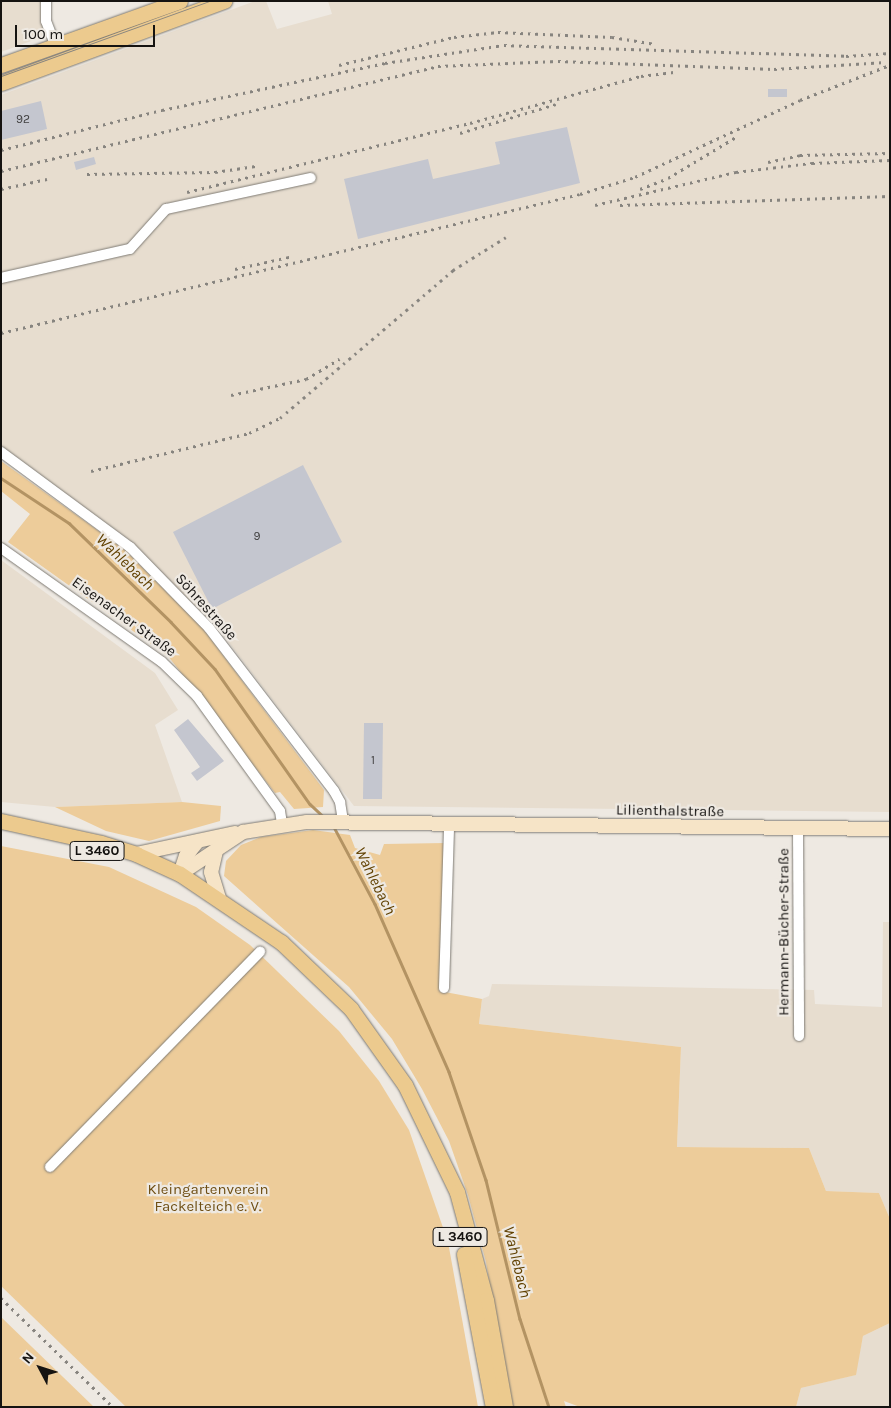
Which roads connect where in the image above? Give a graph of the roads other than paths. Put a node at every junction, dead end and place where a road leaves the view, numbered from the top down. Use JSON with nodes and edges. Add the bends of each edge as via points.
{"nodes":[{"id":1,"x":46,"y":1,"type":"edge"},
{"id":2,"x":180,"y":1,"type":"edge"},
{"id":3,"x":224,"y":1,"type":"edge"},
{"id":4,"x":55,"y":45,"type":"junction"},
{"id":5,"x":1,"y":65,"type":"edge"},
{"id":6,"x":1,"y":82,"type":"edge"},
{"id":7,"x":311,"y":178,"type":"dead end"},
{"id":8,"x":1,"y":278,"type":"edge"},
{"id":9,"x":1,"y":452,"type":"edge"},
{"id":10,"x":1,"y":548,"type":"edge"},
{"id":11,"x":1,"y":821,"type":"edge"},
{"id":12,"x":334,"y":822,"type":"junction"},
{"id":13,"x":282,"y":824,"type":"junction"},
{"id":14,"x":449,"y":825,"type":"junction"},
{"id":15,"x":798,"y":828,"type":"junction"},
{"id":16,"x":890,"y":829,"type":"edge"},
{"id":17,"x":1,"y":830,"type":"edge"},
{"id":18,"x":243,"y":832,"type":"junction"},
{"id":19,"x":197,"y":842,"type":"junction"},
{"id":20,"x":216,"y":850,"type":"junction"},
{"id":21,"x":136,"y":854,"type":"junction"},
{"id":22,"x":180,"y":874,"type":"junction"},
{"id":23,"x":164,"y":877,"type":"junction"},
{"id":24,"x":220,"y":898,"type":"junction"},
{"id":25,"x":236,"y":919,"type":"junction"},
{"id":26,"x":260,"y":952,"type":"dead end"},
{"id":27,"x":444,"y":988,"type":"dead end"},
{"id":28,"x":799,"y":1036,"type":"dead end"},
{"id":29,"x":50,"y":1167,"type":"dead end"},
{"id":30,"x":493,"y":1407,"type":"edge"},
{"id":31,"x":505,"y":1407,"type":"edge"}],
"edges":[{"from":1,"to":4,"type":"street","via":[[46,21]]},
{"from":2,"to":4,"type":"main road"},
{"from":3,"to":6,"type":"main road"},
{"from":4,"to":5,"type":"main road"},
{"from":7,"to":8,"type":"street","via":[[166,209],[130,249]]},
{"from":9,"to":12,"type":"street","name":"Söhrestraße","via":[[130,547],[209,628],[334,791],[340,802]]},
{"from":10,"to":13,"type":"street","name":"Eisenacher Straße","via":[[162,662],[197,696],[280,811]]},
{"from":11,"to":21,"type":"main road","number":"L 3460"},
{"from":12,"to":13,"type":"main road","name":"Lilienthalstraße"},
{"from":12,"to":14,"type":"main road","name":"Lilienthalstraße"},
{"from":13,"to":18,"type":"main road","name":"Lilienthalstraße"},
{"from":14,"to":15,"type":"main road","name":"Lilienthalstraße"},
{"from":14,"to":27,"type":"street"},
{"from":15,"to":16,"type":"main road","name":"Lilienthalstraße"},
{"from":15,"to":28,"type":"street","name":"Hermann-Bücher-Straße"},
{"from":17,"to":23,"type":"main road","number":"L 3460","via":[[97,851]]},
{"from":18,"to":19,"type":"main road"},
{"from":18,"to":20,"type":"main road","name":"Lilienthalstraße"},
{"from":19,"to":21,"type":"main road"},
{"from":19,"to":22,"type":"main road","via":[[186,856]]},
{"from":20,"to":22,"type":"main road","name":"Lilienthalstraße"},
{"from":20,"to":24,"type":"main road","via":[[211,872]]},
{"from":21,"to":22,"type":"main road","number":"L 3460"},
{"from":22,"to":23,"type":"main road"},
{"from":22,"to":24,"type":"main road","number":"L 3460"},
{"from":22,"to":25,"type":"main road"},
{"from":23,"to":25,"type":"main road","number":"L 3460"},
{"from":24,"to":31,"type":"main road","number":"L 3460","via":[[281,942],[320,976],[356,1016],[405,1086],[457,1192],[486,1300]]},
{"from":25,"to":30,"type":"main road","number":"L 3460","via":[[324,993],[365,1041],[410,1110],[450,1201],[466,1262]]},
{"from":26,"to":29,"type":"street"}]}
